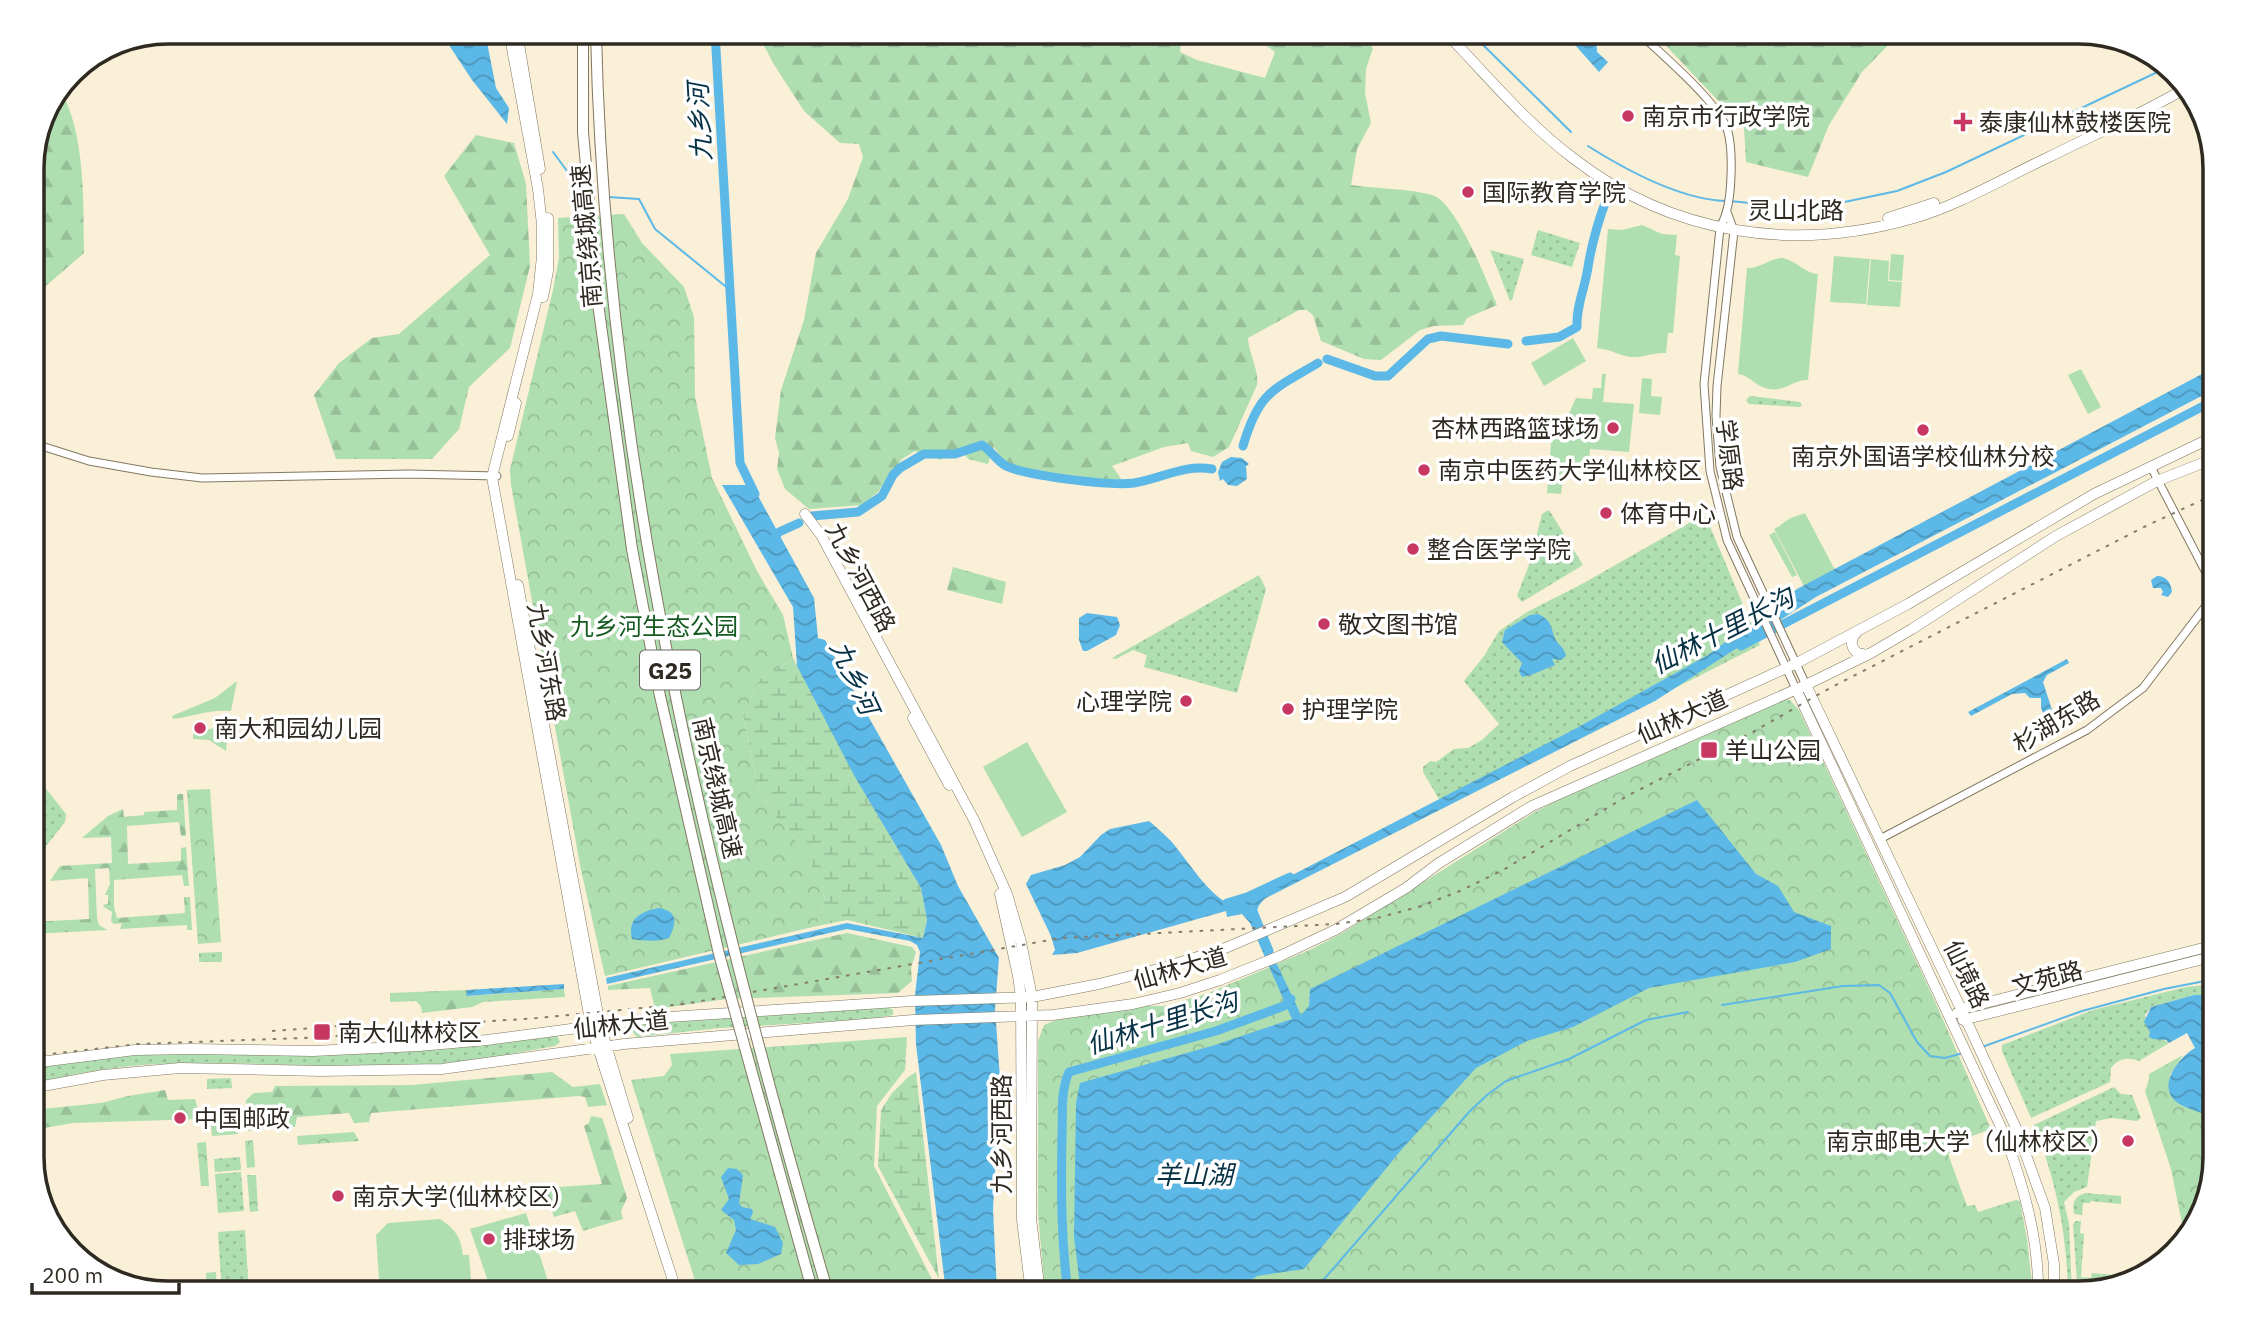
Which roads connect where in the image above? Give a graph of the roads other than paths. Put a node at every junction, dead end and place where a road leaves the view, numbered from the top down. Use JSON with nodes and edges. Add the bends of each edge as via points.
{"nodes":[{"id":1,"x":511,"y":44,"type":"edge"},
{"id":2,"x":519,"y":44,"type":"edge"},
{"id":3,"x":583,"y":44,"type":"edge"},
{"id":4,"x":596,"y":44,"type":"edge"},
{"id":5,"x":1457,"y":44,"type":"edge"},
{"id":6,"x":1464,"y":44,"type":"edge"},
{"id":7,"x":1650,"y":44,"type":"edge"},
{"id":8,"x":2174,"y":88,"type":"edge"},
{"id":9,"x":2178,"y":92,"type":"edge"},
{"id":10,"x":1727,"y":227,"type":"junction"},
{"id":11,"x":2203,"y":442,"type":"edge"},
{"id":12,"x":44,"y":447,"type":"edge"},
{"id":13,"x":2203,"y":463,"type":"edge"},
{"id":14,"x":2151,"y":467,"type":"junction"},
{"id":15,"x":495,"y":477,"type":"junction"},
{"id":16,"x":2157,"y":481,"type":"junction"},
{"id":17,"x":2094,"y":494,"type":"junction"},
{"id":18,"x":2107,"y":507,"type":"junction"},
{"id":19,"x":2203,"y":569,"type":"edge"},
{"id":20,"x":2203,"y":608,"type":"edge"},
{"id":21,"x":1857,"y":632,"type":"junction"},
{"id":22,"x":1871,"y":653,"type":"junction"},
{"id":23,"x":1795,"y":664,"type":"junction"},
{"id":24,"x":1785,"y":669,"type":"junction"},
{"id":25,"x":1801,"y":687,"type":"junction"},
{"id":26,"x":1735,"y":692,"type":"junction"},
{"id":27,"x":1744,"y":712,"type":"junction"},
{"id":28,"x":1880,"y":839,"type":"junction"},
{"id":29,"x":2203,"y":948,"type":"edge"},
{"id":30,"x":2203,"y":959,"type":"edge"},
{"id":31,"x":1032,"y":997,"type":"junction"},
{"id":32,"x":1021,"y":998,"type":"junction"},
{"id":33,"x":1961,"y":1009,"type":"junction"},
{"id":34,"x":1021,"y":1017,"type":"junction"},
{"id":35,"x":1033,"y":1017,"type":"junction"},
{"id":36,"x":1952,"y":1018,"type":"junction"},
{"id":37,"x":1967,"y":1021,"type":"junction"},
{"id":38,"x":596,"y":1026,"type":"junction"},
{"id":39,"x":601,"y":1047,"type":"junction"},
{"id":40,"x":44,"y":1061,"type":"edge"},
{"id":41,"x":44,"y":1086,"type":"edge"},
{"id":42,"x":676,"y":1281,"type":"edge"},
{"id":43,"x":810,"y":1281,"type":"edge"},
{"id":44,"x":825,"y":1281,"type":"edge"},
{"id":45,"x":1030,"y":1281,"type":"edge"},
{"id":46,"x":1039,"y":1281,"type":"edge"},
{"id":47,"x":2037,"y":1281,"type":"edge"},
{"id":48,"x":2054,"y":1281,"type":"edge"}],
"edges":[{"from":1,"to":15,"type":"main road","name":"九乡河东路","via":[[538,189],[542,256],[538,294]]},
{"from":2,"to":15,"type":"main road","name":"九乡河东路","via":[[550,238],[548,271]]},
{"from":3,"to":43,"type":"highway","name":"南京绕城高速","number":"G25","bridge":true,"via":[[583,132],[599,311],[632,549],[719,954]]},
{"from":4,"to":44,"type":"highway","name":"南京绕城高速","number":"G25","bridge":true,"via":[[598,130],[614,308],[646,545],[674,692],[733,949]]},
{"from":5,"to":10,"type":"main road","name":"灵山北路","via":[[1528,118],[1580,163],[1643,201]]},
{"from":6,"to":10,"type":"main road","name":"灵山北路","via":[[1586,161],[1646,196]]},
{"from":7,"to":10,"type":"street","name":"学原路","via":[[1706,99],[1728,130],[1732,152]]},
{"from":8,"to":10,"type":"main road","name":"灵山北路","via":[[2004,171],[1883,220],[1817,229]]},
{"from":9,"to":10,"type":"main road","name":"灵山北路","via":[[1918,217],[1820,235],[1770,235]]},
{"from":10,"to":23,"type":"street","name":"学原路","via":[[1716,416],[1720,467],[1737,537]]},
{"from":10,"to":24,"type":"street","name":"学原路","via":[[1704,384],[1710,471],[1727,540]]},
{"from":11,"to":14,"type":"main road","name":"仙林大道"},
{"from":12,"to":15,"type":"street","via":[[89,461],[202,478]]},
{"from":13,"to":16,"type":"main road","name":"仙林大道"},
{"from":14,"to":16,"type":"street"},
{"from":14,"to":17,"type":"main road","name":"仙林大道"},
{"from":15,"to":38,"type":"main road","name":"九乡河东路"},
{"from":16,"to":18,"type":"main road","name":"仙林大道"},
{"from":16,"to":19,"type":"street"},
{"from":17,"to":18,"type":"main road","via":[[2103,498]]},
{"from":17,"to":21,"type":"main road","name":"仙林大道"},
{"from":18,"to":22,"type":"main road","name":"仙林大道"},
{"from":20,"to":28,"type":"street","name":"杉湖东路","via":[[2143,688],[2087,730]]},
{"from":21,"to":22,"type":"main road","via":[[1853,649]]},
{"from":21,"to":23,"type":"main road","name":"仙林大道"},
{"from":22,"to":25,"type":"main road","name":"仙林大道"},
{"from":23,"to":24,"type":"main road","name":"仙林大道"},
{"from":23,"to":25,"type":"street","name":"学原路"},
{"from":24,"to":25,"type":"street","name":"学原路"},
{"from":24,"to":26,"type":"main road","name":"仙林大道"},
{"from":25,"to":27,"type":"main road","name":"仙林大道"},
{"from":25,"to":28,"type":"main road","name":"仙境路"},
{"from":25,"to":36,"type":"main road","name":"仙境路"},
{"from":26,"to":27,"type":"main road","via":[[1747,698]]},
{"from":26,"to":31,"type":"main road","name":"仙林大道","via":[[1570,766],[1345,897],[1268,931],[1162,968]]},
{"from":27,"to":35,"type":"main road","name":"仙林大道","via":[[1532,806],[1365,913],[1280,956],[1180,993],[1093,1011]]},
{"from":28,"to":33,"type":"main road","name":"仙境路"},
{"from":29,"to":33,"type":"main road","name":"文苑路"},
{"from":30,"to":37,"type":"main road","name":"文苑路"},
{"from":31,"to":32,"type":"main road","name":"仙林大道"},
{"from":31,"to":32,"type":"main road","name":"九乡河西路","via":[[1007,894],[974,820],[821,535],[805,514],[969,822],[1001,894]]},
{"from":31,"to":35,"type":"main road","name":"九乡河西路"},
{"from":32,"to":34,"type":"main road","name":"九乡河西路"},
{"from":32,"to":38,"type":"main road","name":"仙林大道","via":[[912,1001]]},
{"from":33,"to":36,"type":"main road"},
{"from":33,"to":37,"type":"main road","name":"仙境路"},
{"from":34,"to":35,"type":"main road","name":"仙林大道"},
{"from":34,"to":39,"type":"main road","name":"仙林大道","via":[[914,1020]]},
{"from":34,"to":45,"type":"main road","name":"九乡河西路","via":[[1022,1220]]},
{"from":35,"to":46,"type":"main road","name":"九乡河西路","via":[[1031,1218]]},
{"from":36,"to":37,"type":"main road","name":"文苑路"},
{"from":36,"to":47,"type":"main road","name":"仙境路","via":[[2026,1194]]},
{"from":37,"to":48,"type":"main road","name":"仙境路","via":[[2017,1130],[2045,1208]]},
{"from":38,"to":39,"type":"main road","name":"九乡河东路"},
{"from":38,"to":40,"type":"main road","name":"仙林大道","via":[[406,1047],[135,1050]]},
{"from":39,"to":41,"type":"main road","name":"仙林大道","via":[[442,1069],[180,1068]]},
{"from":39,"to":42,"type":"main road","name":"九乡河东路"}]}
